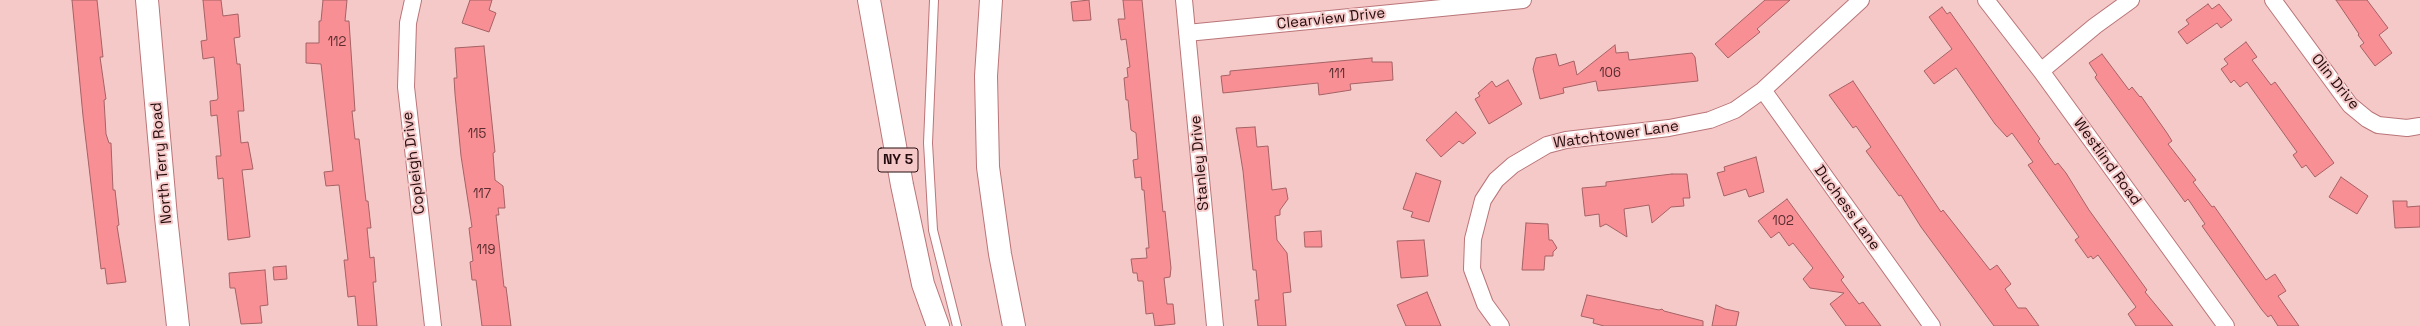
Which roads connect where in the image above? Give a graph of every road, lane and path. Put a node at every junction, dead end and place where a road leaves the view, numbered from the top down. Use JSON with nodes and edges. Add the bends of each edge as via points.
{"nodes":[{"id":1,"x":147,"y":0,"type":"edge"},
{"id":2,"x":414,"y":0,"type":"edge"},
{"id":3,"x":869,"y":0,"type":"edge"},
{"id":4,"x":934,"y":0,"type":"edge"},
{"id":5,"x":988,"y":0,"type":"edge"},
{"id":6,"x":991,"y":0,"type":"edge"},
{"id":7,"x":1184,"y":0,"type":"edge"},
{"id":8,"x":1523,"y":0,"type":"edge"},
{"id":9,"x":1861,"y":0,"type":"edge"},
{"id":10,"x":1986,"y":0,"type":"edge"},
{"id":11,"x":2132,"y":0,"type":"edge"},
{"id":12,"x":2273,"y":0,"type":"edge"},
{"id":13,"x":1187,"y":33,"type":"junction"},
{"id":14,"x":2041,"y":71,"type":"junction"},
{"id":15,"x":986,"y":74,"type":"junction"},
{"id":16,"x":1763,"y":90,"type":"junction"},
{"id":17,"x":2420,"y":126,"type":"edge"},
{"id":18,"x":178,"y":326,"type":"edge"},
{"id":19,"x":433,"y":326,"type":"edge"},
{"id":20,"x":938,"y":326,"type":"edge"},
{"id":21,"x":957,"y":326,"type":"edge"},
{"id":22,"x":1014,"y":326,"type":"edge"},
{"id":23,"x":1215,"y":326,"type":"edge"},
{"id":24,"x":1501,"y":326,"type":"edge"},
{"id":25,"x":1932,"y":326,"type":"edge"},
{"id":26,"x":2226,"y":326,"type":"edge"}],
"edges":[{"from":1,"to":18,"type":"main road","name":"North Terry Road"},
{"from":2,"to":19,"type":"street","name":"Copleigh Drive","via":[[408,23],[406,87]]},
{"from":3,"to":20,"type":"main road","number":"NY 5","via":[[923,284]]},
{"from":4,"to":21,"type":"lane","via":[[928,143],[933,230]]},
{"from":5,"to":15,"type":"lane"},
{"from":6,"to":15,"type":"main road"},
{"from":7,"to":13,"type":"street","name":"Stanley Drive"},
{"from":8,"to":13,"type":"street","name":"Clearview Drive"},
{"from":9,"to":16,"type":"street","name":"Watchtower Lane"},
{"from":10,"to":14,"type":"street","name":"Westlind Road"},
{"from":11,"to":14,"type":"street","via":[[2095,26]]},
{"from":12,"to":17,"type":"street","name":"Olin Drive","via":[[2341,92],[2367,119],[2378,124],[2406,128]]},
{"from":13,"to":23,"type":"street","name":"Stanley Drive"},
{"from":14,"to":26,"type":"street","name":"Westlind Road"},
{"from":15,"to":22,"type":"main road","via":[[988,167],[1000,254]]},
{"from":16,"to":24,"type":"street","name":"Watchtower Lane","via":[[1735,110],[1710,120],[1669,128],[1566,140],[1547,145],[1513,165],[1496,180],[1483,200],[1473,239],[1472,269],[1485,304]]},
{"from":16,"to":25,"type":"street","name":"Duchess Lane"}]}
